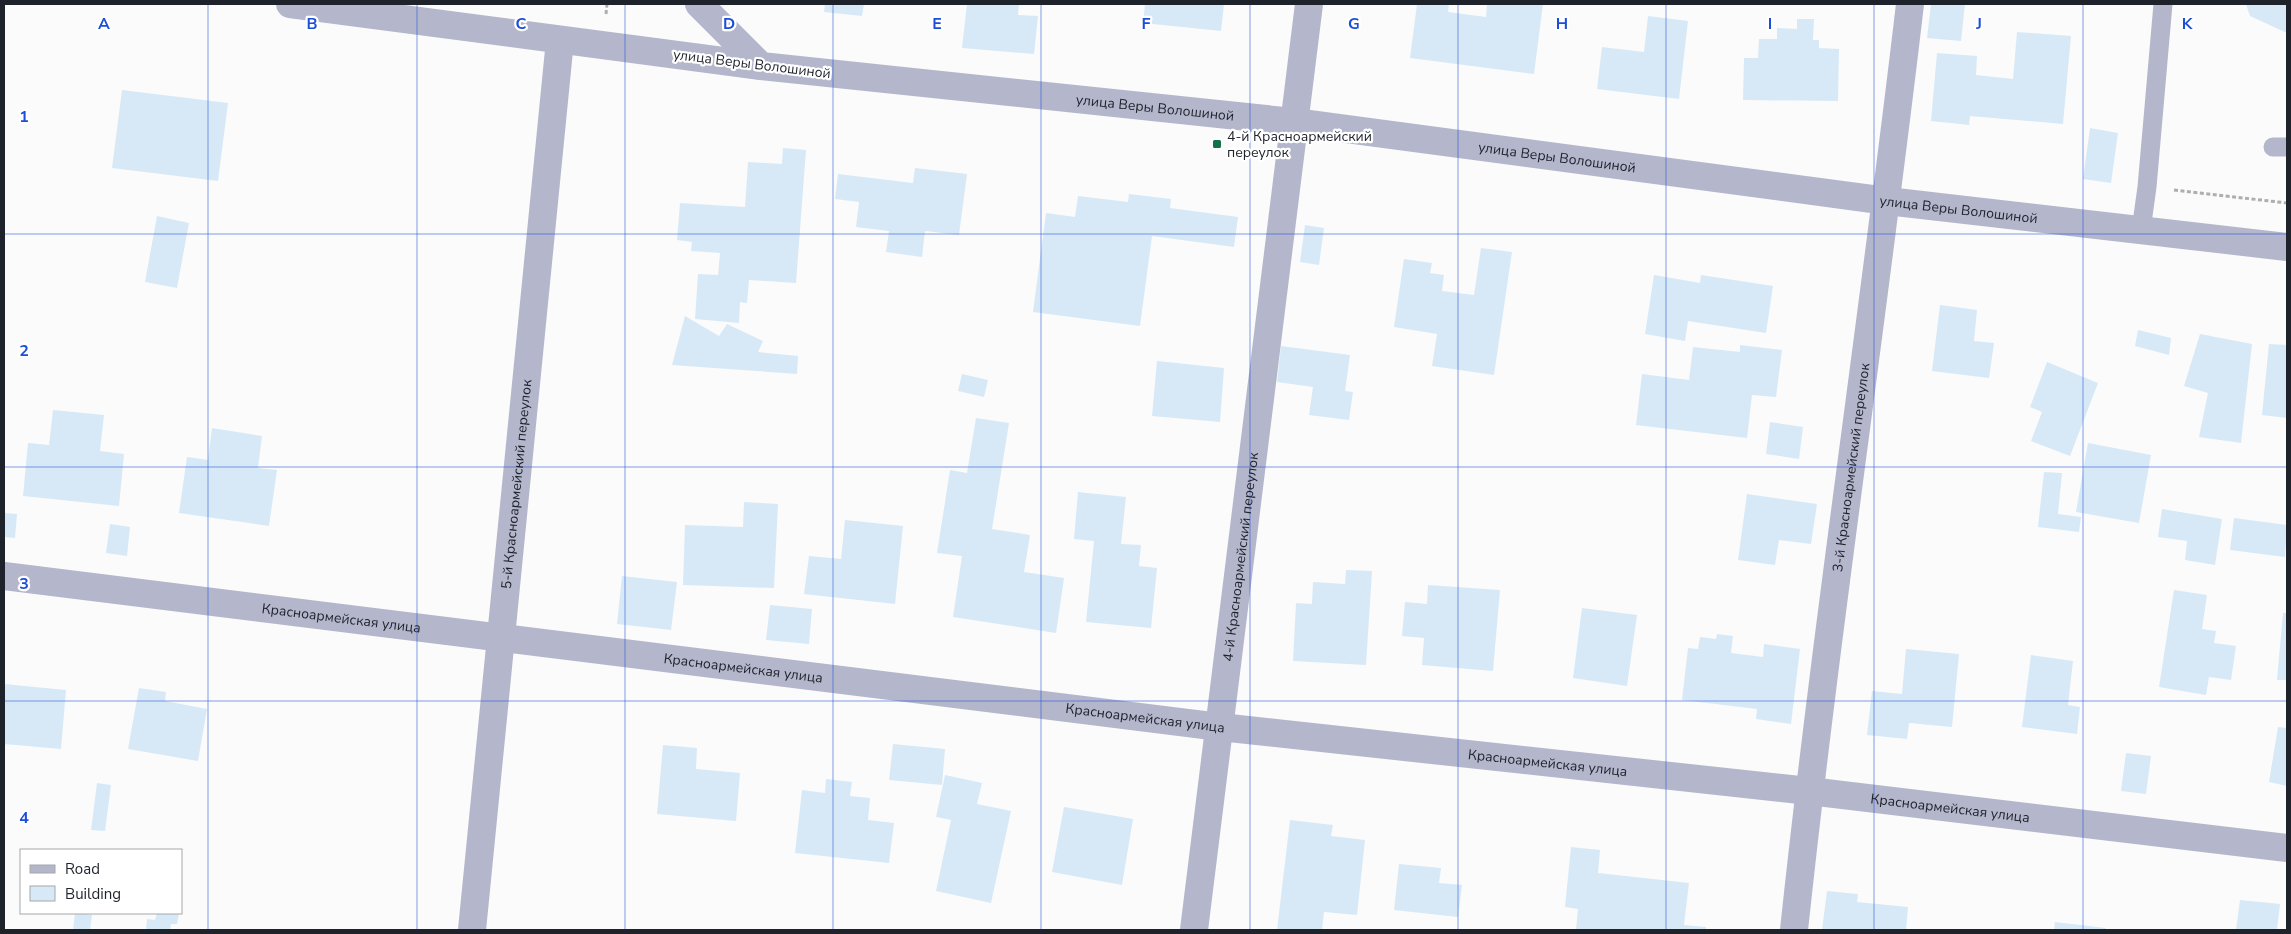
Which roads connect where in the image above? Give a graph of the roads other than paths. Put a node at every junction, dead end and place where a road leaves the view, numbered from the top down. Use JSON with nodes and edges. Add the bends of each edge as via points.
{"nodes":[{"id":1,"x":290,"y":4,"type":"edge"},
{"id":2,"x":699,"y":4,"type":"edge"},
{"id":3,"x":1309,"y":4,"type":"edge"},
{"id":4,"x":1910,"y":4,"type":"edge"},
{"id":5,"x":2163,"y":4,"type":"edge"},
{"id":6,"x":560,"y":40,"type":"junction"},
{"id":7,"x":761,"y":66,"type":"junction"},
{"id":8,"x":1294,"y":122,"type":"junction"},
{"id":9,"x":1887,"y":201,"type":"junction"},
{"id":10,"x":2141,"y":230,"type":"junction"},
{"id":11,"x":2287,"y":248,"type":"edge"},
{"id":12,"x":4,"y":576,"type":"edge"},
{"id":13,"x":501,"y":638,"type":"junction"},
{"id":14,"x":1220,"y":727,"type":"junction"},
{"id":15,"x":1809,"y":791,"type":"junction"},
{"id":16,"x":2287,"y":848,"type":"edge"},
{"id":17,"x":472,"y":930,"type":"edge"},
{"id":18,"x":1194,"y":930,"type":"edge"},
{"id":19,"x":1794,"y":930,"type":"edge"}],
"edges":[{"from":1,"to":6,"type":"street","name":"улица Веры Волошиной"},
{"from":2,"to":7,"type":"street"},
{"from":3,"to":8,"type":"street","name":"4-й Красноармейский переулок"},
{"from":4,"to":9,"type":"street","name":"3-й Красноармейский переулок"},
{"from":5,"to":10,"type":"lane"},
{"from":6,"to":7,"type":"street","name":"улица Веры Волошиной"},
{"from":6,"to":13,"type":"street","name":"5-й Красноармейский переулок"},
{"from":7,"to":8,"type":"street","name":"улица Веры Волошиной"},
{"from":8,"to":9,"type":"street","name":"улица Веры Волошиной"},
{"from":8,"to":14,"type":"street","name":"4-й Красноармейский переулок"},
{"from":9,"to":10,"type":"street","name":"улица Веры Волошиной"},
{"from":9,"to":15,"type":"street","name":"3-й Красноармейский переулок"},
{"from":10,"to":11,"type":"street","name":"улица Веры Волошиной"},
{"from":12,"to":13,"type":"street","name":"Красноармейская улица"},
{"from":13,"to":14,"type":"street","name":"Красноармейская улица"},
{"from":13,"to":17,"type":"street","name":"5-й Красноармейский переулок"},
{"from":14,"to":15,"type":"street","name":"Красноармейская улица"},
{"from":14,"to":18,"type":"street","name":"4-й Красноармейский переулок"},
{"from":15,"to":16,"type":"street","name":"Красноармейская улица"},
{"from":15,"to":19,"type":"street","name":"3-й Красноармейский переулок"}]}
